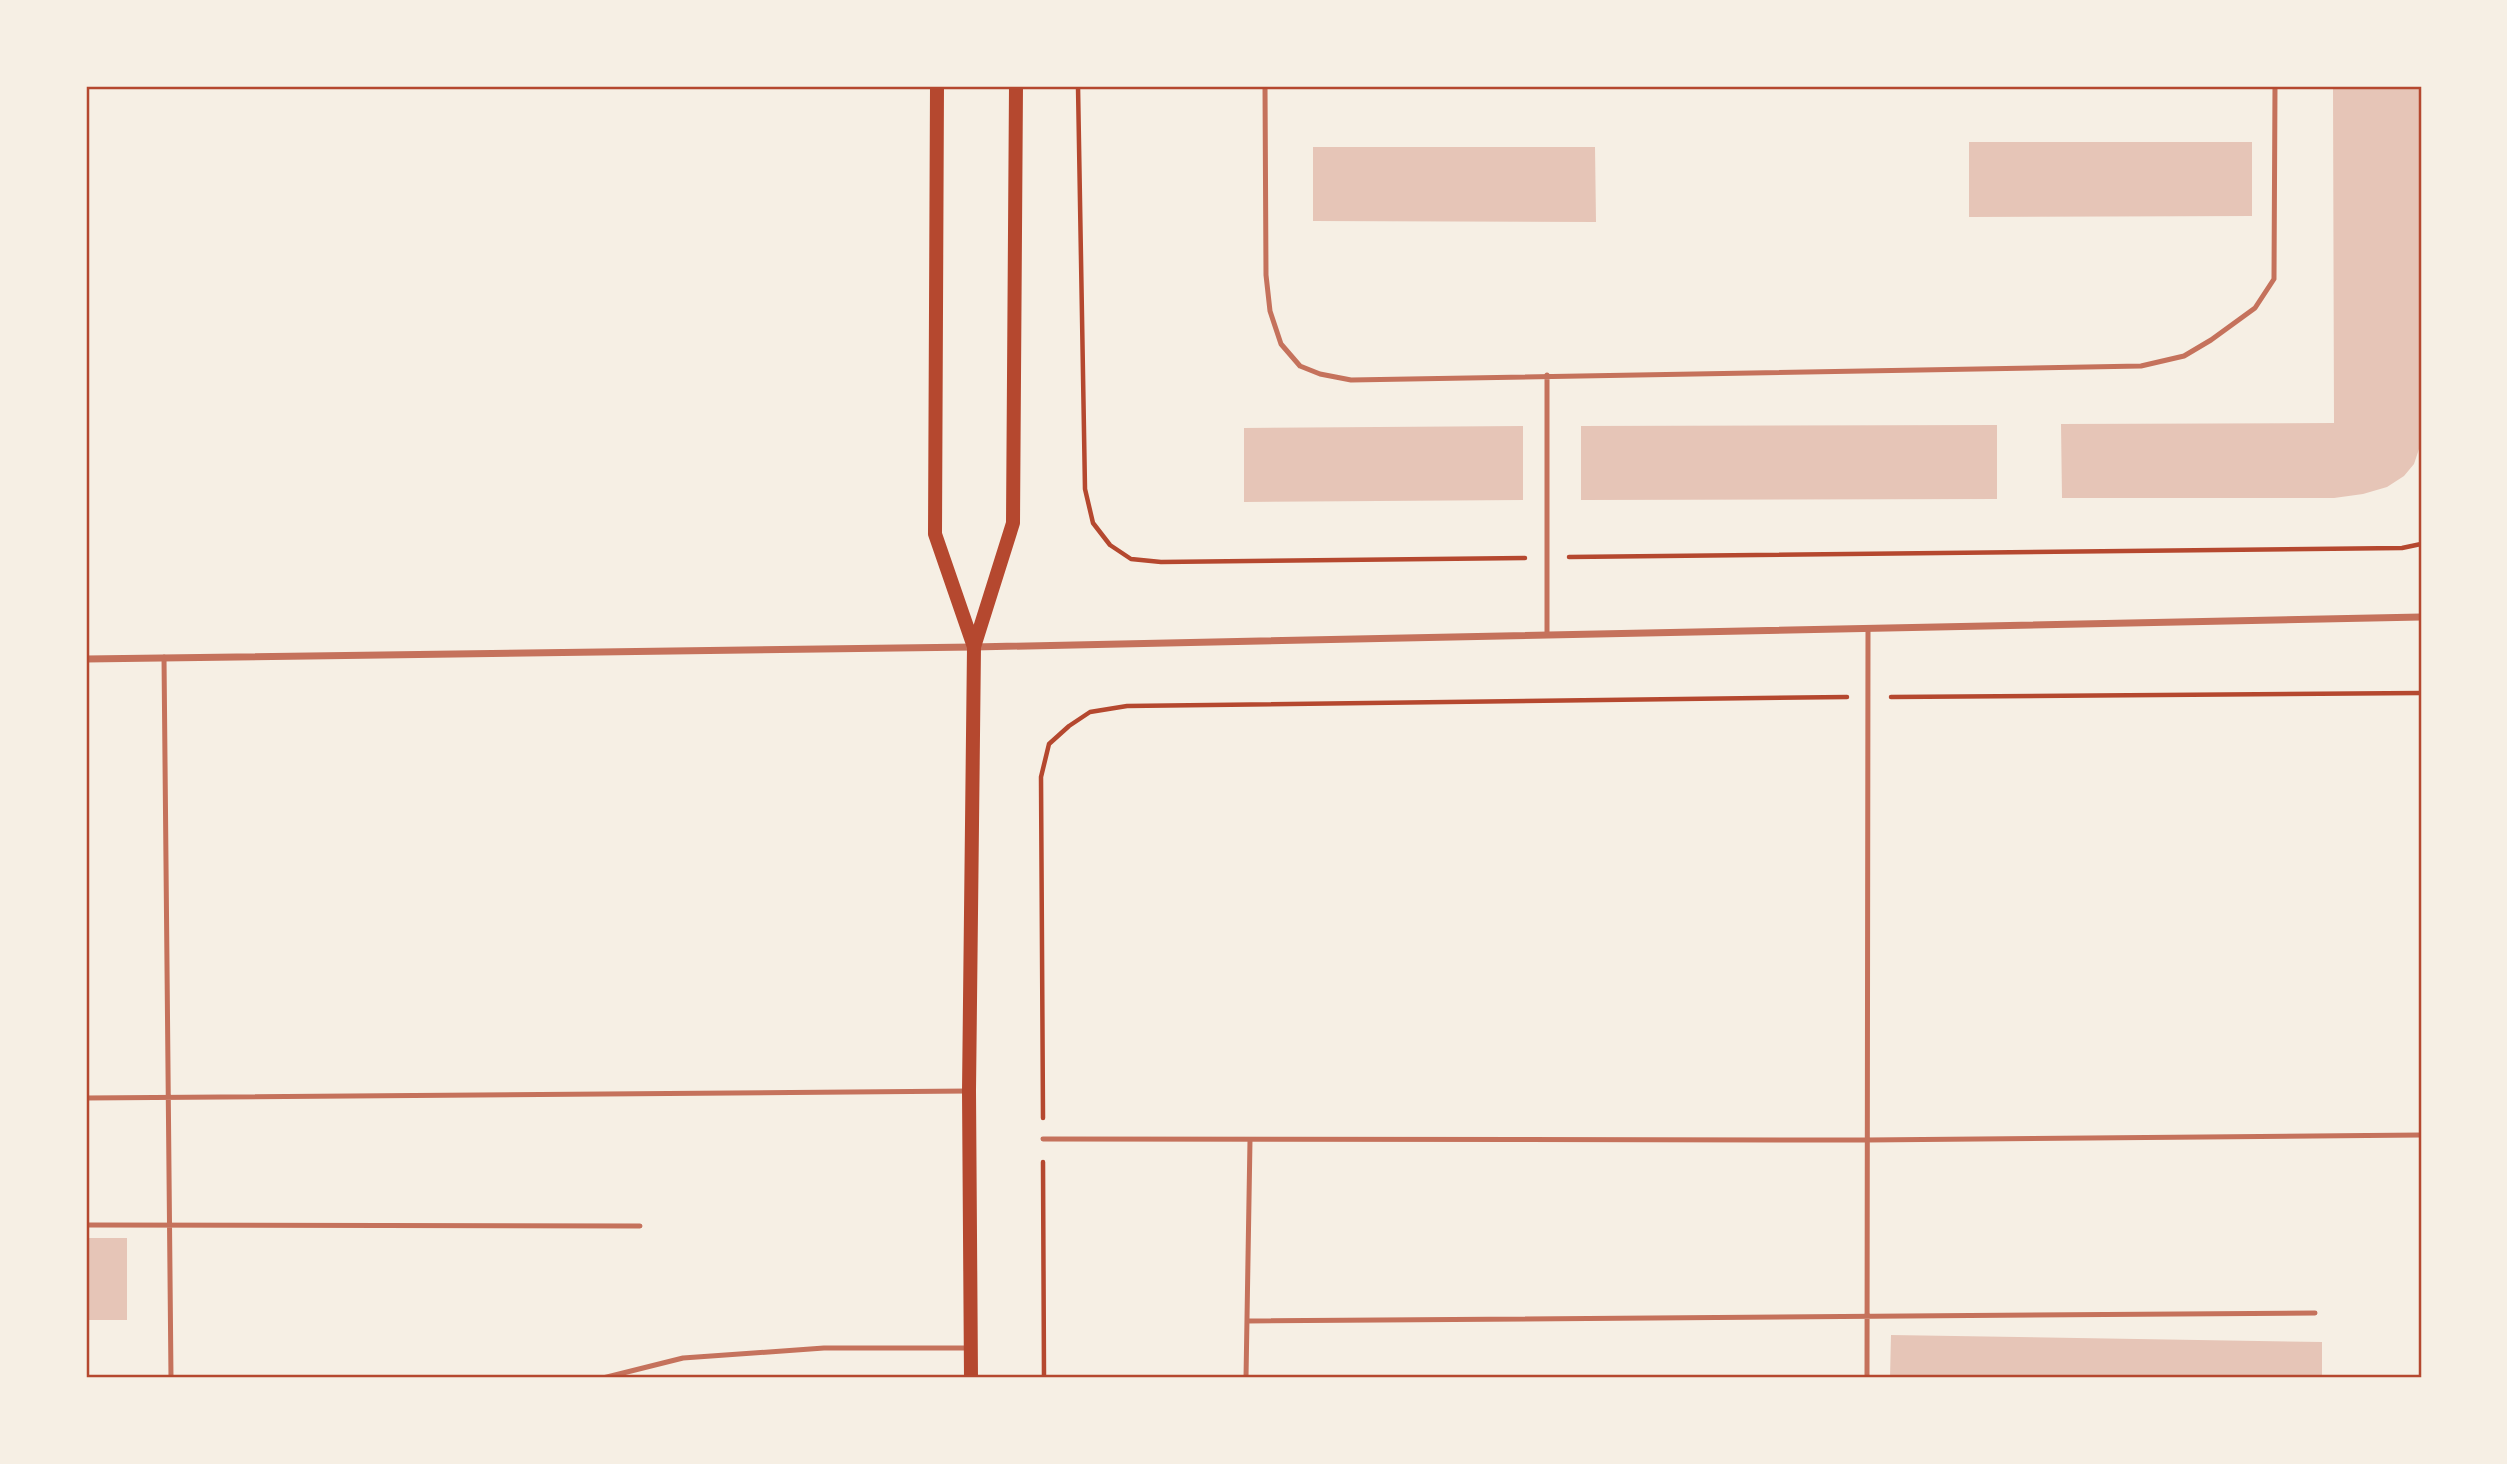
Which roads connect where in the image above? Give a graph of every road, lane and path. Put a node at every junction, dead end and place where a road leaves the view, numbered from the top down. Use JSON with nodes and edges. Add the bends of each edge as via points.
{"nodes":[{"id":1,"x":937,"y":86,"type":"edge"},
{"id":2,"x":1016,"y":86,"type":"edge"},
{"id":3,"x":1078,"y":86,"type":"edge"},
{"id":4,"x":1265,"y":86,"type":"edge"},
{"id":5,"x":2275,"y":86,"type":"edge"},
{"id":6,"x":1547,"y":375,"type":"junction"},
{"id":7,"x":2421,"y":544,"type":"edge"},
{"id":8,"x":1547,"y":557,"type":"junction"},
{"id":9,"x":2421,"y":617,"type":"edge"},
{"id":10,"x":1868,"y":628,"type":"junction"},
{"id":11,"x":1547,"y":634,"type":"junction"},
{"id":12,"x":974,"y":647,"type":"junction"},
{"id":13,"x":164,"y":657,"type":"junction"},
{"id":14,"x":86,"y":659,"type":"edge"},
{"id":15,"x":2421,"y":693,"type":"edge"},
{"id":16,"x":1868,"y":697,"type":"junction"},
{"id":17,"x":969,"y":1091,"type":"junction"},
{"id":18,"x":168,"y":1097,"type":"junction"},
{"id":19,"x":86,"y":1098,"type":"edge"},
{"id":20,"x":2421,"y":1135,"type":"edge"},
{"id":21,"x":1043,"y":1139,"type":"junction"},
{"id":22,"x":1250,"y":1140,"type":"junction"},
{"id":23,"x":1867,"y":1140,"type":"junction"},
{"id":24,"x":86,"y":1225,"type":"edge"},
{"id":25,"x":170,"y":1225,"type":"junction"},
{"id":26,"x":640,"y":1226,"type":"dead end"},
{"id":27,"x":2315,"y":1313,"type":"dead end"},
{"id":28,"x":1867,"y":1316,"type":"junction"},
{"id":29,"x":1247,"y":1321,"type":"junction"},
{"id":30,"x":971,"y":1348,"type":"junction"},
{"id":31,"x":171,"y":1378,"type":"edge"},
{"id":32,"x":603,"y":1378,"type":"edge"},
{"id":33,"x":971,"y":1378,"type":"edge"},
{"id":34,"x":1044,"y":1378,"type":"edge"},
{"id":35,"x":1246,"y":1378,"type":"edge"},
{"id":36,"x":1867,"y":1378,"type":"edge"}],
"edges":[{"from":1,"to":12,"type":"main road","via":[[935,534]]},
{"from":2,"to":12,"type":"main road","via":[[1013,523]]},
{"from":3,"to":8,"type":"path","via":[[1085,489],[1093,523],[1110,545],[1131,559],[1161,562]]},
{"from":4,"to":6,"type":"lane","via":[[1267,287],[1281,344],[1300,366],[1350,380]]},
{"from":5,"to":6,"type":"lane","via":[[2274,279],[2255,308],[2184,356],[2141,366]]},
{"from":6,"to":8,"type":"lane"},
{"from":7,"to":8,"type":"path","via":[[2402,548]]},
{"from":8,"to":11,"type":"lane"},
{"from":9,"to":10,"type":"street"},
{"from":10,"to":11,"type":"street"},
{"from":10,"to":16,"type":"lane"},
{"from":11,"to":12,"type":"street"},
{"from":12,"to":13,"type":"street"},
{"from":12,"to":17,"type":"main road"},
{"from":13,"to":14,"type":"street"},
{"from":13,"to":18,"type":"lane"},
{"from":15,"to":16,"type":"path"},
{"from":16,"to":21,"type":"path","via":[[1127,706],[1090,712],[1049,744],[1041,777]]},
{"from":16,"to":23,"type":"lane"},
{"from":17,"to":18,"type":"lane"},
{"from":17,"to":30,"type":"main road"},
{"from":18,"to":19,"type":"lane"},
{"from":18,"to":25,"type":"lane"},
{"from":20,"to":23,"type":"lane"},
{"from":21,"to":22,"type":"lane"},
{"from":21,"to":34,"type":"path"},
{"from":22,"to":23,"type":"lane"},
{"from":22,"to":29,"type":"lane"},
{"from":23,"to":28,"type":"lane"},
{"from":24,"to":25,"type":"lane"},
{"from":25,"to":26,"type":"lane"},
{"from":25,"to":31,"type":"lane"},
{"from":27,"to":28,"type":"lane"},
{"from":28,"to":29,"type":"lane"},
{"from":28,"to":36,"type":"lane"},
{"from":29,"to":35,"type":"lane"},
{"from":30,"to":32,"type":"lane","via":[[824,1348],[683,1358]]},
{"from":30,"to":33,"type":"main road"}]}
